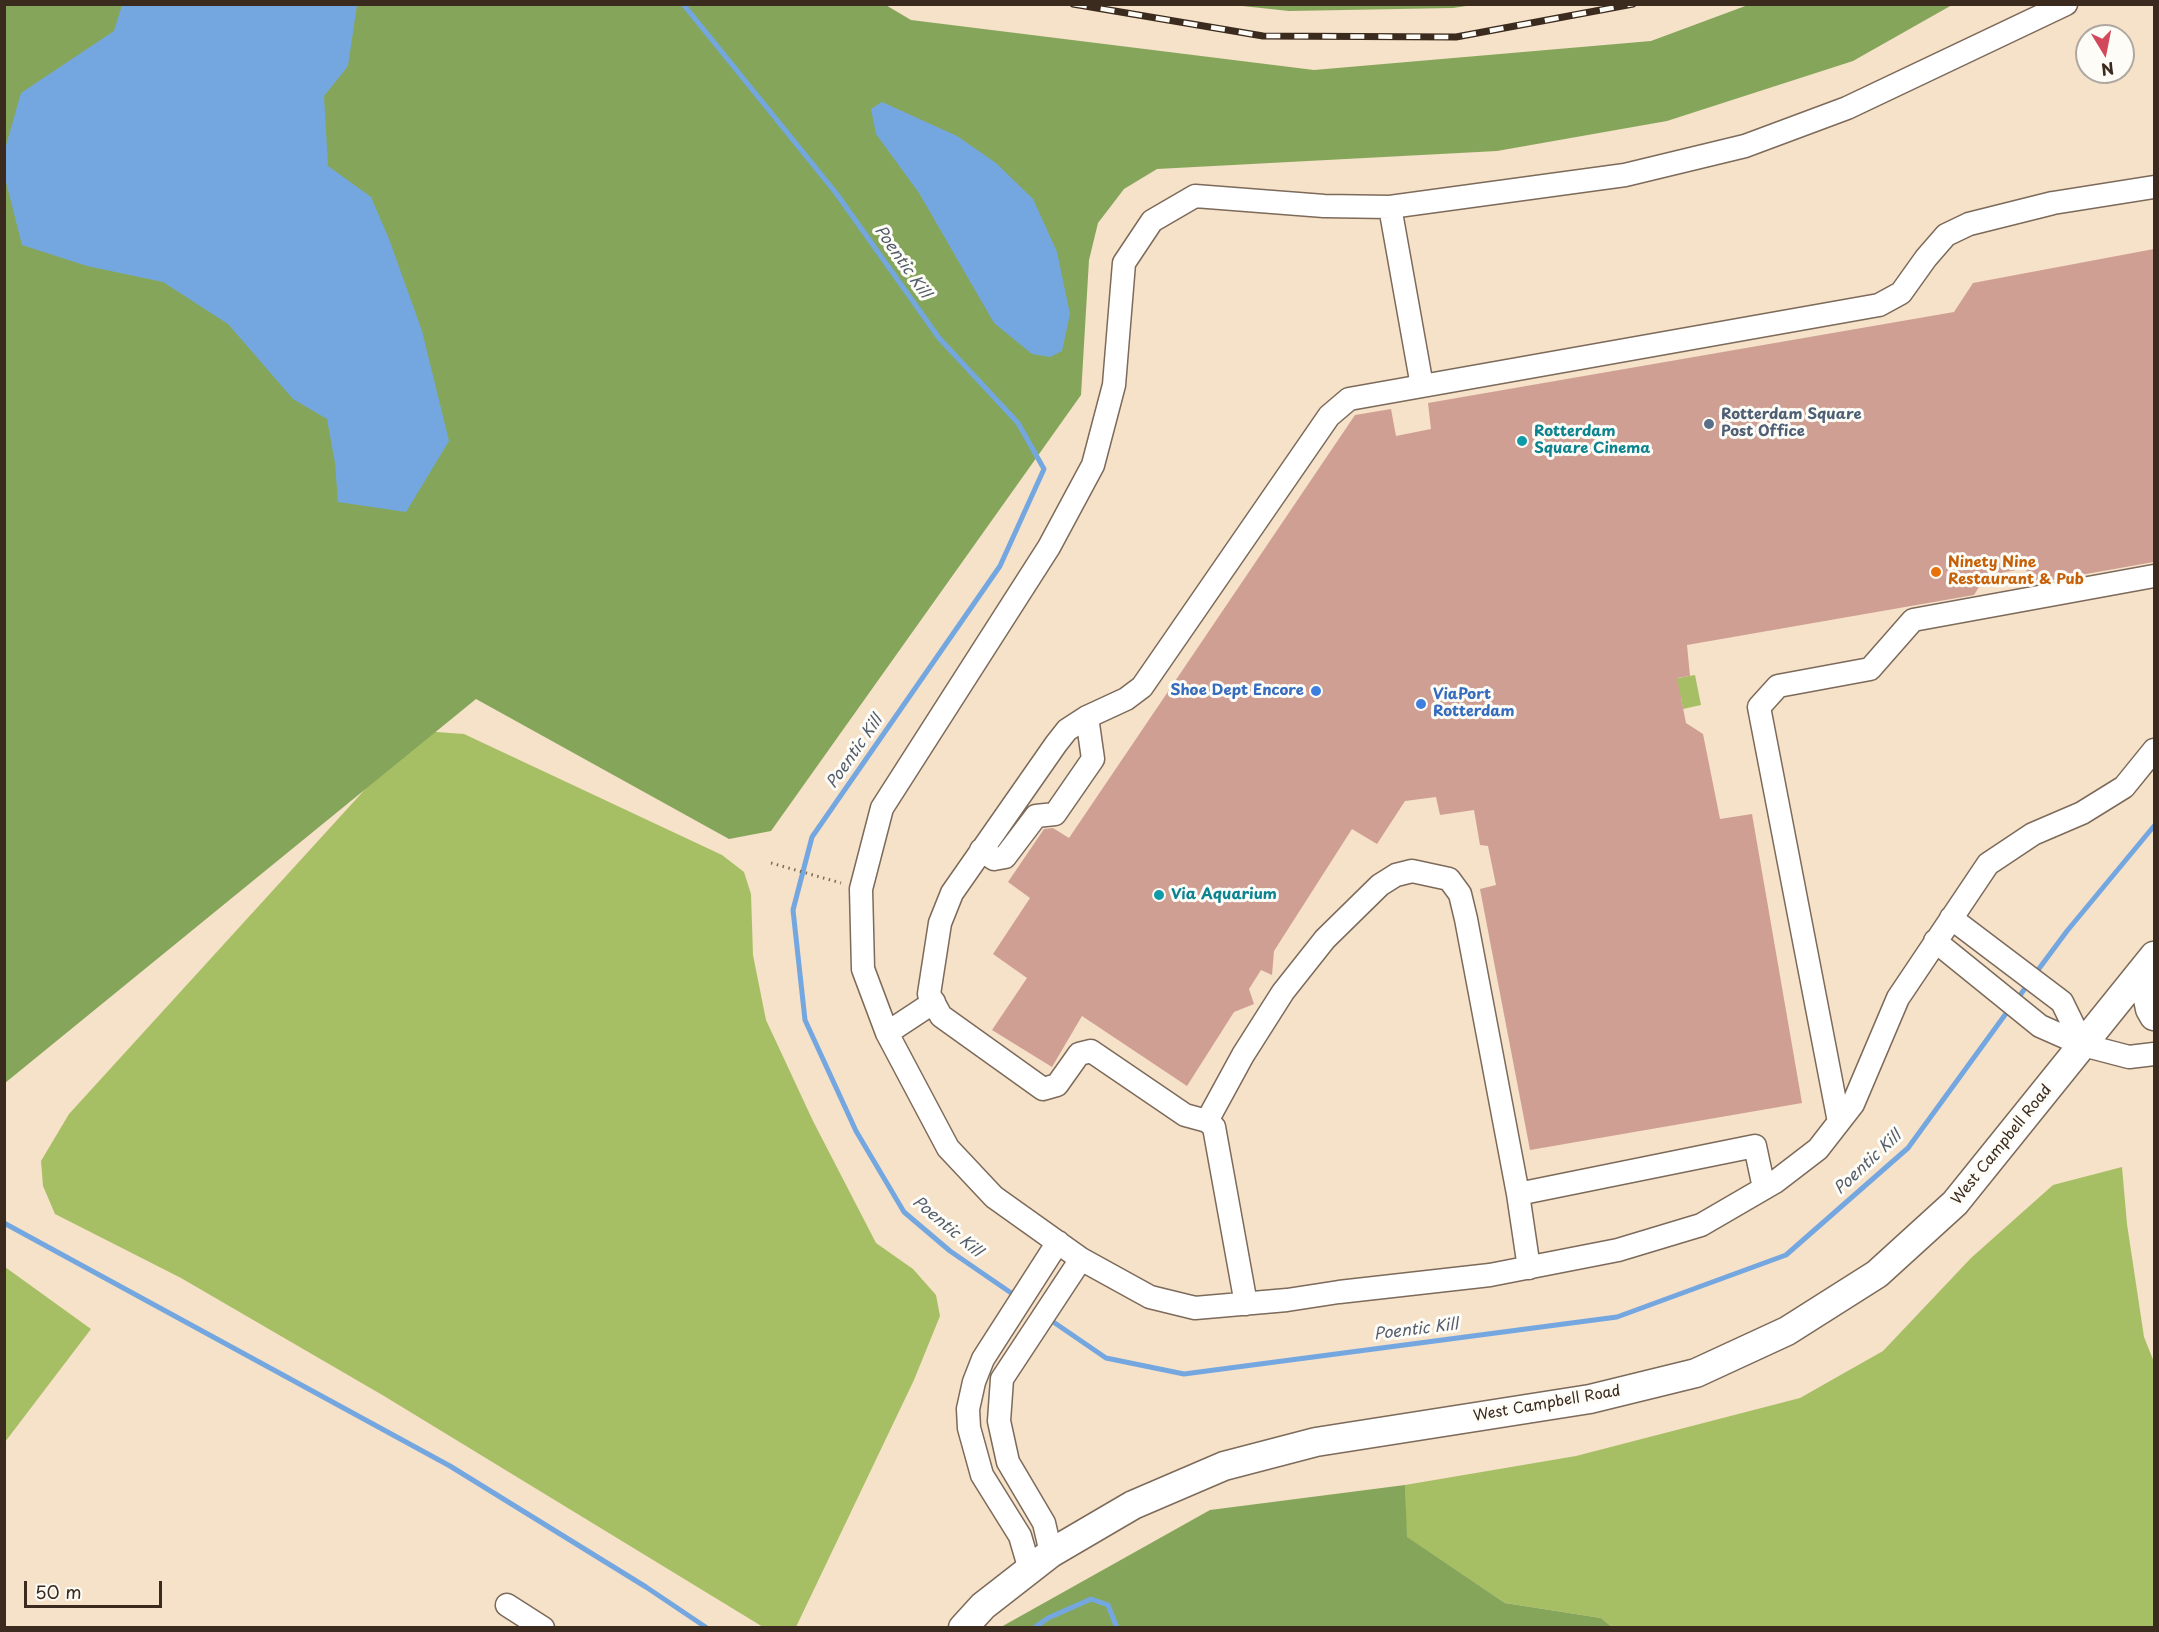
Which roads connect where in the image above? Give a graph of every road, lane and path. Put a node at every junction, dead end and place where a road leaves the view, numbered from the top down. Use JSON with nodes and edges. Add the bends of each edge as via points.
{"nodes":[{"id":1,"x":2066,"y":4,"type":"edge"},
{"id":2,"x":2154,"y":187,"type":"edge"},
{"id":3,"x":1390,"y":207,"type":"junction"},
{"id":4,"x":1422,"y":386,"type":"junction"},
{"id":5,"x":2154,"y":576,"type":"edge"},
{"id":6,"x":1087,"y":717,"type":"junction"},
{"id":7,"x":2154,"y":750,"type":"edge"},
{"id":8,"x":981,"y":850,"type":"junction"},
{"id":9,"x":771,"y":863,"type":"dead end"},
{"id":10,"x":842,"y":883,"type":"dead end"},
{"id":11,"x":1952,"y":918,"type":"junction"},
{"id":12,"x":1935,"y":941,"type":"junction"},
{"id":13,"x":2151,"y":961,"type":"edge"},
{"id":14,"x":934,"y":1002,"type":"junction"},
{"id":15,"x":2154,"y":1016,"type":"edge"},
{"id":16,"x":887,"y":1033,"type":"junction"},
{"id":17,"x":2083,"y":1045,"type":"junction"},
{"id":18,"x":2154,"y":1054,"type":"edge"},
{"id":19,"x":1207,"y":1121,"type":"junction"},
{"id":20,"x":1839,"y":1122,"type":"junction"},
{"id":21,"x":1764,"y":1188,"type":"junction"},
{"id":22,"x":1518,"y":1194,"type":"junction"},
{"id":23,"x":1058,"y":1242,"type":"junction"},
{"id":24,"x":1082,"y":1259,"type":"junction"},
{"id":25,"x":1529,"y":1268,"type":"junction"},
{"id":26,"x":1246,"y":1304,"type":"junction"},
{"id":27,"x":1040,"y":1562,"type":"junction"},
{"id":28,"x":507,"y":1605,"type":"dead end"},
{"id":29,"x":543,"y":1628,"type":"edge"},
{"id":30,"x":963,"y":1628,"type":"edge"}],
"edges":[{"from":1,"to":3,"type":"street","via":[[1847,108],[1745,146],[1625,175]]},
{"from":2,"to":4,"type":"street","via":[[2053,203],[1969,224],[1946,235],[1901,293],[1879,305]]},
{"from":3,"to":4,"type":"street"},
{"from":3,"to":16,"type":"street","via":[[1324,207],[1195,196],[1152,221],[1124,263],[1114,385],[1093,465],[1048,547],[882,808],[861,889],[863,969]]},
{"from":4,"to":6,"type":"street","via":[[1349,399],[1329,416],[1142,687]]},
{"from":5,"to":20,"type":"street","via":[[1913,620],[1870,669],[1778,686],[1759,706]]},
{"from":6,"to":8,"type":"street","via":[[1067,730]]},
{"from":6,"to":8,"type":"street","via":[[1093,759],[1055,814],[1036,816],[1005,857],[994,859]]},
{"from":7,"to":11,"type":"street","via":[[2124,787],[2082,813],[2033,834],[1988,864]]},
{"from":8,"to":14,"type":"street","via":[[952,893],[940,923],[930,994]]},
{"from":9,"to":10,"type":"path"},
{"from":11,"to":12,"type":"street"},
{"from":11,"to":17,"type":"street","via":[[2062,1002]]},
{"from":12,"to":17,"type":"street","via":[[2040,1026]]},
{"from":12,"to":20,"type":"street","via":[[1898,998],[1853,1104]]},
{"from":13,"to":15,"type":"main road","via":[[2147,994]]},
{"from":13,"to":17,"type":"main road","name":"West Campbell Road"},
{"from":14,"to":16,"type":"street"},
{"from":14,"to":19,"type":"street","via":[[941,1016],[1043,1089],[1057,1084],[1079,1054],[1091,1051],[1185,1115]]},
{"from":16,"to":23,"type":"street","via":[[948,1148],[994,1197]]},
{"from":17,"to":18,"type":"street","via":[[2129,1057]]},
{"from":17,"to":27,"type":"main road","name":"West Campbell Road","via":[[1956,1203],[1877,1274],[1787,1331],[1696,1373],[1590,1399],[1316,1442],[1224,1466],[1133,1505]]},
{"from":19,"to":22,"type":"street","via":[[1283,992],[1325,939],[1380,885],[1396,875],[1427,873],[1449,879],[1460,894]]},
{"from":19,"to":26,"type":"street","via":[[1214,1127]]},
{"from":20,"to":21,"type":"street","via":[[1818,1149]]},
{"from":21,"to":22,"type":"street","via":[[1755,1146]]},
{"from":21,"to":25,"type":"street","via":[[1701,1225],[1618,1250]]},
{"from":22,"to":25,"type":"street"},
{"from":23,"to":24,"type":"street"},
{"from":23,"to":27,"type":"street","via":[[983,1359],[968,1409],[982,1475]]},
{"from":24,"to":26,"type":"street","via":[[1150,1297],[1195,1308]]},
{"from":24,"to":27,"type":"street","via":[[1002,1378],[999,1421],[1008,1462],[1044,1523]]},
{"from":25,"to":26,"type":"street"},
{"from":27,"to":30,"type":"main road","name":"West Campbell Road","via":[[983,1606]]},
{"from":28,"to":29,"type":"street"}]}
